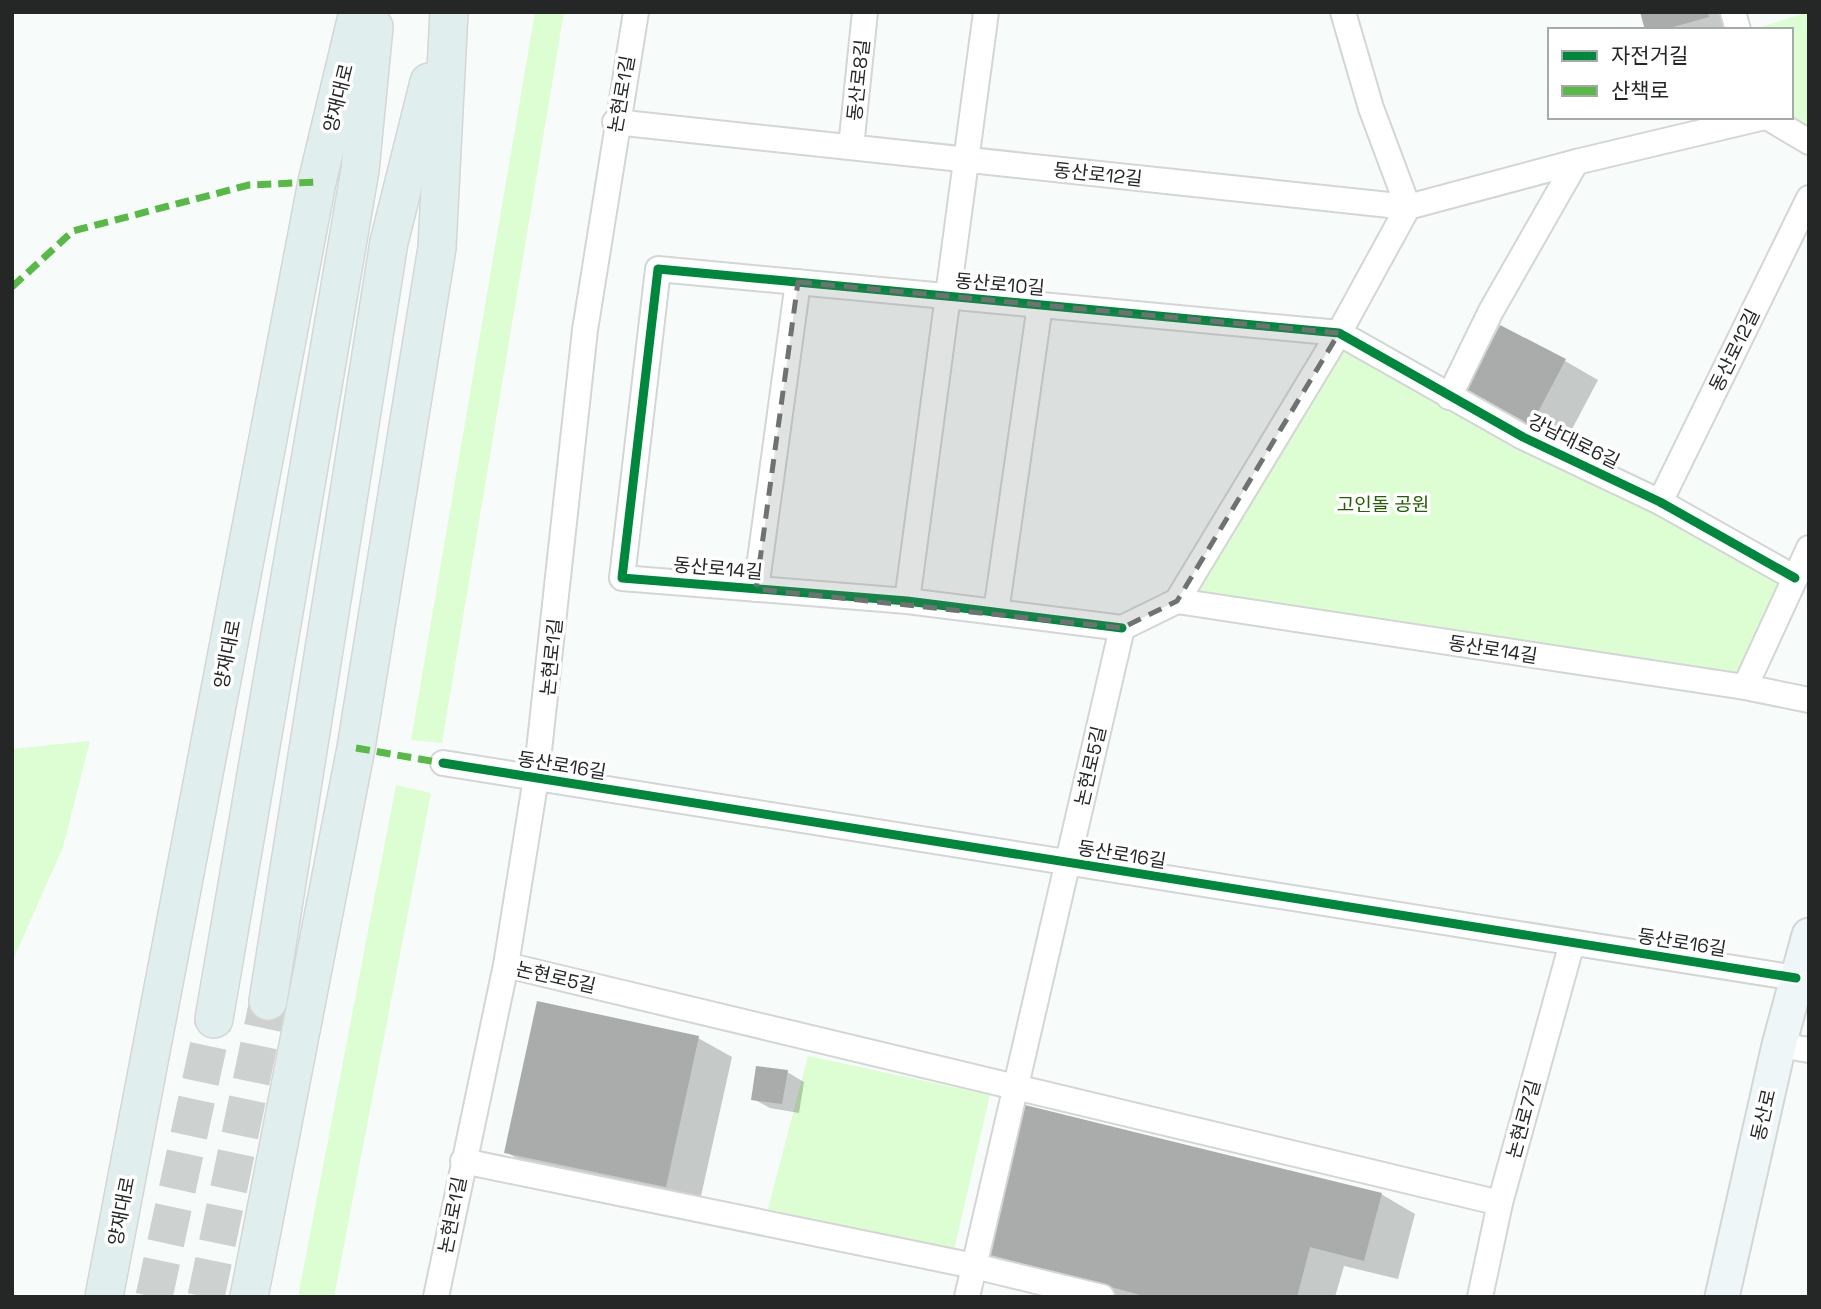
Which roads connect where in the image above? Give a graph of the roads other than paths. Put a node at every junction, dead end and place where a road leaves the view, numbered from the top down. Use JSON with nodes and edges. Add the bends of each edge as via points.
{"nodes":[{"id":1,"x":358,"y":12,"type":"edge"},
{"id":2,"x":376,"y":12,"type":"edge"},
{"id":3,"x":448,"y":12,"type":"edge"},
{"id":4,"x":636,"y":12,"type":"edge"},
{"id":5,"x":865,"y":12,"type":"edge"},
{"id":6,"x":986,"y":12,"type":"edge"},
{"id":7,"x":1340,"y":13,"type":"edge"},
{"id":8,"x":1758,"y":119,"type":"edge"},
{"id":9,"x":1769,"y":119,"type":"edge"},
{"id":10,"x":615,"y":122,"type":"junction"},
{"id":11,"x":1809,"y":142,"type":"edge"},
{"id":12,"x":851,"y":148,"type":"junction"},
{"id":13,"x":966,"y":160,"type":"junction"},
{"id":14,"x":1576,"y":162,"type":"junction"},
{"id":15,"x":1809,"y":198,"type":"edge"},
{"id":16,"x":1408,"y":207,"type":"junction"},
{"id":17,"x":658,"y":269,"type":"joint"},
{"id":18,"x":798,"y":282,"type":"junction"},
{"id":19,"x":947,"y":296,"type":"junction"},
{"id":20,"x":1040,"y":305,"type":"junction"},
{"id":21,"x":1339,"y":333,"type":"junction"},
{"id":22,"x":1449,"y":397,"type":"junction"},
{"id":23,"x":1660,"y":502,"type":"junction"},
{"id":24,"x":1809,"y":548,"type":"edge"},
{"id":25,"x":1795,"y":578,"type":"junction"},
{"id":26,"x":756,"y":589,"type":"junction"},
{"id":27,"x":906,"y":601,"type":"junction"},
{"id":28,"x":1177,"y":601,"type":"junction"},
{"id":29,"x":996,"y":612,"type":"junction"},
{"id":30,"x":1122,"y":628,"type":"junction"},
{"id":31,"x":1745,"y":687,"type":"junction"},
{"id":32,"x":1809,"y":700,"type":"edge"},
{"id":33,"x":443,"y":764,"type":"dead end"},
{"id":34,"x":536,"y":778,"type":"junction"},
{"id":35,"x":1067,"y":864,"type":"junction"},
{"id":36,"x":1809,"y":935,"type":"edge"},
{"id":37,"x":1572,"y":943,"type":"junction"},
{"id":38,"x":506,"y":965,"type":"junction"},
{"id":39,"x":1796,"y":978,"type":"junction"},
{"id":40,"x":268,"y":1002,"type":"tunnel mouth"},
{"id":41,"x":214,"y":1019,"type":"tunnel mouth"},
{"id":42,"x":1794,"y":1047,"type":"edge"},
{"id":43,"x":1016,"y":1086,"type":"junction"},
{"id":44,"x":463,"y":1161,"type":"junction"},
{"id":45,"x":1500,"y":1203,"type":"junction"},
{"id":46,"x":974,"y":1266,"type":"junction"},
{"id":47,"x":104,"y":1297,"type":"edge"},
{"id":48,"x":249,"y":1297,"type":"edge"},
{"id":49,"x":436,"y":1297,"type":"edge"},
{"id":50,"x":967,"y":1297,"type":"edge"},
{"id":51,"x":1102,"y":1297,"type":"edge"},
{"id":52,"x":1480,"y":1297,"type":"edge"},
{"id":53,"x":1722,"y":1297,"type":"edge"}],
"edges":[{"from":1,"to":47,"type":"main road","name":"양재대로","via":[[317,182]]},
{"from":2,"to":41,"type":"main road","name":"양재대로","via":[[360,170]]},
{"from":3,"to":40,"type":"main road","via":[[389,242]]},
{"from":3,"to":48,"type":"main road","via":[[437,248],[356,748]]},
{"from":4,"to":10,"type":"street","name":"논현로1길"},
{"from":5,"to":12,"type":"street","name":"동산로8길"},
{"from":6,"to":13,"type":"street","name":"동산로10길"},
{"from":7,"to":16,"type":"street"},
{"from":8,"to":14,"type":"street","name":"동산로12길"},
{"from":9,"to":11,"type":"street","name":"동산로12길"},
{"from":10,"to":12,"type":"street","name":"동산로12길"},
{"from":10,"to":34,"type":"street","name":"논현로1길","via":[[585,330]]},
{"from":12,"to":13,"type":"street","name":"동산로12길"},
{"from":13,"to":16,"type":"street","name":"동산로12길"},
{"from":13,"to":19,"type":"street","name":"동산로10길"},
{"from":14,"to":16,"type":"street","name":"동산로12길"},
{"from":14,"to":22,"type":"street","via":[[1491,311]]},
{"from":15,"to":23,"type":"street","name":"동산로12길"},
{"from":16,"to":21,"type":"street"},
{"from":17,"to":18,"type":"street","name":"동산로10길"},
{"from":17,"to":26,"type":"street","name":"동산로14길","via":[[622,578]]},
{"from":18,"to":19,"type":"street","name":"동산로10길"},
{"from":18,"to":26,"type":"street"},
{"from":19,"to":20,"type":"street","name":"동산로10길"},
{"from":19,"to":27,"type":"street","name":"동산로10길"},
{"from":20,"to":21,"type":"street","name":"동산로10길"},
{"from":20,"to":29,"type":"street"},
{"from":21,"to":22,"type":"street","name":"강남대로6길"},
{"from":21,"to":28,"type":"street"},
{"from":22,"to":23,"type":"street","name":"강남대로6길"},
{"from":23,"to":25,"type":"street","name":"강남대로6길"},
{"from":24,"to":25,"type":"street"},
{"from":25,"to":31,"type":"street"},
{"from":26,"to":27,"type":"street","name":"동산로14길"},
{"from":27,"to":29,"type":"street","name":"동산로14길"},
{"from":28,"to":30,"type":"street"},
{"from":28,"to":31,"type":"street","name":"동산로14길"},
{"from":29,"to":30,"type":"street","name":"동산로14길"},
{"from":30,"to":35,"type":"street","name":"논현로5길"},
{"from":31,"to":32,"type":"street","name":"동산로14길"},
{"from":33,"to":34,"type":"street","name":"동산로16길"},
{"from":34,"to":35,"type":"street","name":"동산로16길"},
{"from":34,"to":38,"type":"street","name":"논현로1길"},
{"from":35,"to":37,"type":"street","name":"동산로16길"},
{"from":35,"to":43,"type":"street","name":"논현로5길"},
{"from":36,"to":39,"type":"street","name":"동산로"},
{"from":37,"to":39,"type":"street","name":"동산로16길"},
{"from":37,"to":45,"type":"street","name":"논현로7길"},
{"from":38,"to":43,"type":"street","name":"논현로5길"},
{"from":38,"to":44,"type":"street","name":"논현로1길"},
{"from":39,"to":42,"type":"street","name":"동산로"},
{"from":42,"to":53,"type":"street","name":"동산로"},
{"from":43,"to":45,"type":"street","name":"논현로5길"},
{"from":43,"to":46,"type":"street","name":"논현로5길"},
{"from":44,"to":46,"type":"street"},
{"from":44,"to":49,"type":"street","name":"논현로1길"},
{"from":45,"to":52,"type":"street","name":"논현로7길"},
{"from":46,"to":50,"type":"street","name":"논현로5길"},
{"from":46,"to":51,"type":"street"}]}
